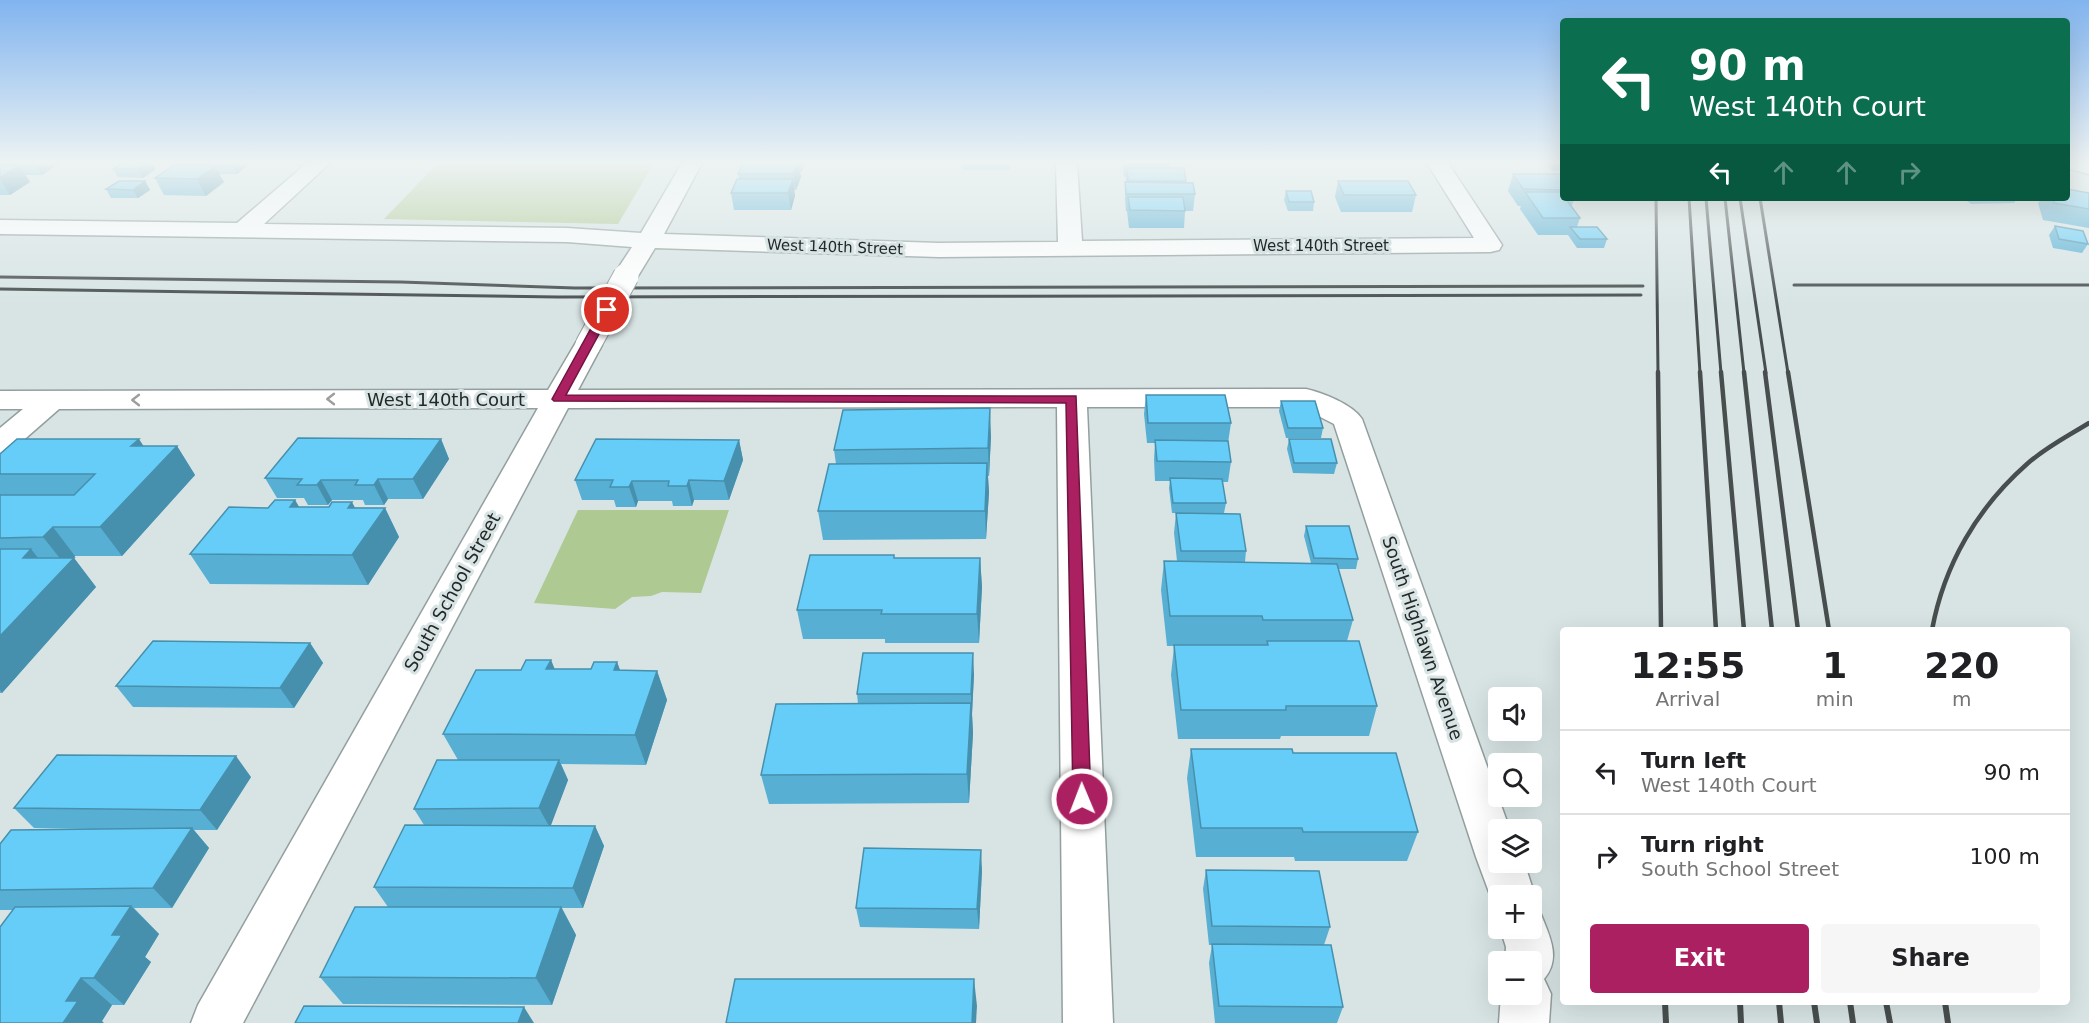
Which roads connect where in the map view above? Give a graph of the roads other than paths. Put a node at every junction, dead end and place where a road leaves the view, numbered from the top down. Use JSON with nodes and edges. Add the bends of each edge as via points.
{"nodes":[{"id":1,"x":265,"y":211,"type":"edge"},
{"id":2,"x":665,"y":211,"type":"edge"},
{"id":3,"x":1068,"y":211,"type":"edge"},
{"id":4,"x":1468,"y":211,"type":"edge"},
{"id":5,"x":0,"y":227,"type":"edge"},
{"id":6,"x":243,"y":230,"type":"junction"},
{"id":7,"x":648,"y":241,"type":"junction"},
{"id":8,"x":1070,"y":248,"type":"junction"},
{"id":9,"x":558,"y":399,"type":"junction"},
{"id":10,"x":1072,"y":399,"type":"junction"},
{"id":11,"x":0,"y":400,"type":"edge"},
{"id":12,"x":51,"y":400,"type":"junction"},
{"id":13,"x":1347,"y":419,"type":"joint"},
{"id":14,"x":0,"y":444,"type":"edge"},
{"id":15,"x":1488,"y":828,"type":"edge"},
{"id":16,"x":1525,"y":1005,"type":"edge"},
{"id":17,"x":216,"y":1023,"type":"edge"},
{"id":18,"x":1088,"y":1023,"type":"edge"},
{"id":19,"x":1524,"y":1023,"type":"edge"}],
"edges":[{"from":1,"to":6,"type":"street"},
{"from":2,"to":7,"type":"street","name":"South School Street"},
{"from":3,"to":8,"type":"street"},
{"from":4,"to":8,"type":"street","name":"West 140th Street","via":[[1490,245]]},
{"from":5,"to":6,"type":"street","name":"West 140th Street"},
{"from":6,"to":7,"type":"street","name":"West 140th Street","via":[[567,235]]},
{"from":7,"to":8,"type":"street","name":"West 140th Street","via":[[939,250]]},
{"from":7,"to":9,"type":"street","name":"South School Street","bridge":true},
{"from":9,"to":10,"type":"street","name":"West 140th Court"},
{"from":9,"to":12,"type":"street","name":"West 140th Court","one_way":true},
{"from":9,"to":17,"type":"street","name":"South School Street"},
{"from":10,"to":13,"type":"street","name":"West 140th Court","via":[[1306,398]]},
{"from":10,"to":18,"type":"street"},
{"from":11,"to":12,"type":"street","name":"West 140th Court"},
{"from":12,"to":14,"type":"street"},
{"from":13,"to":15,"type":"street","name":"South Highlawn Avenue"},
{"from":16,"to":19,"type":"street"}]}
